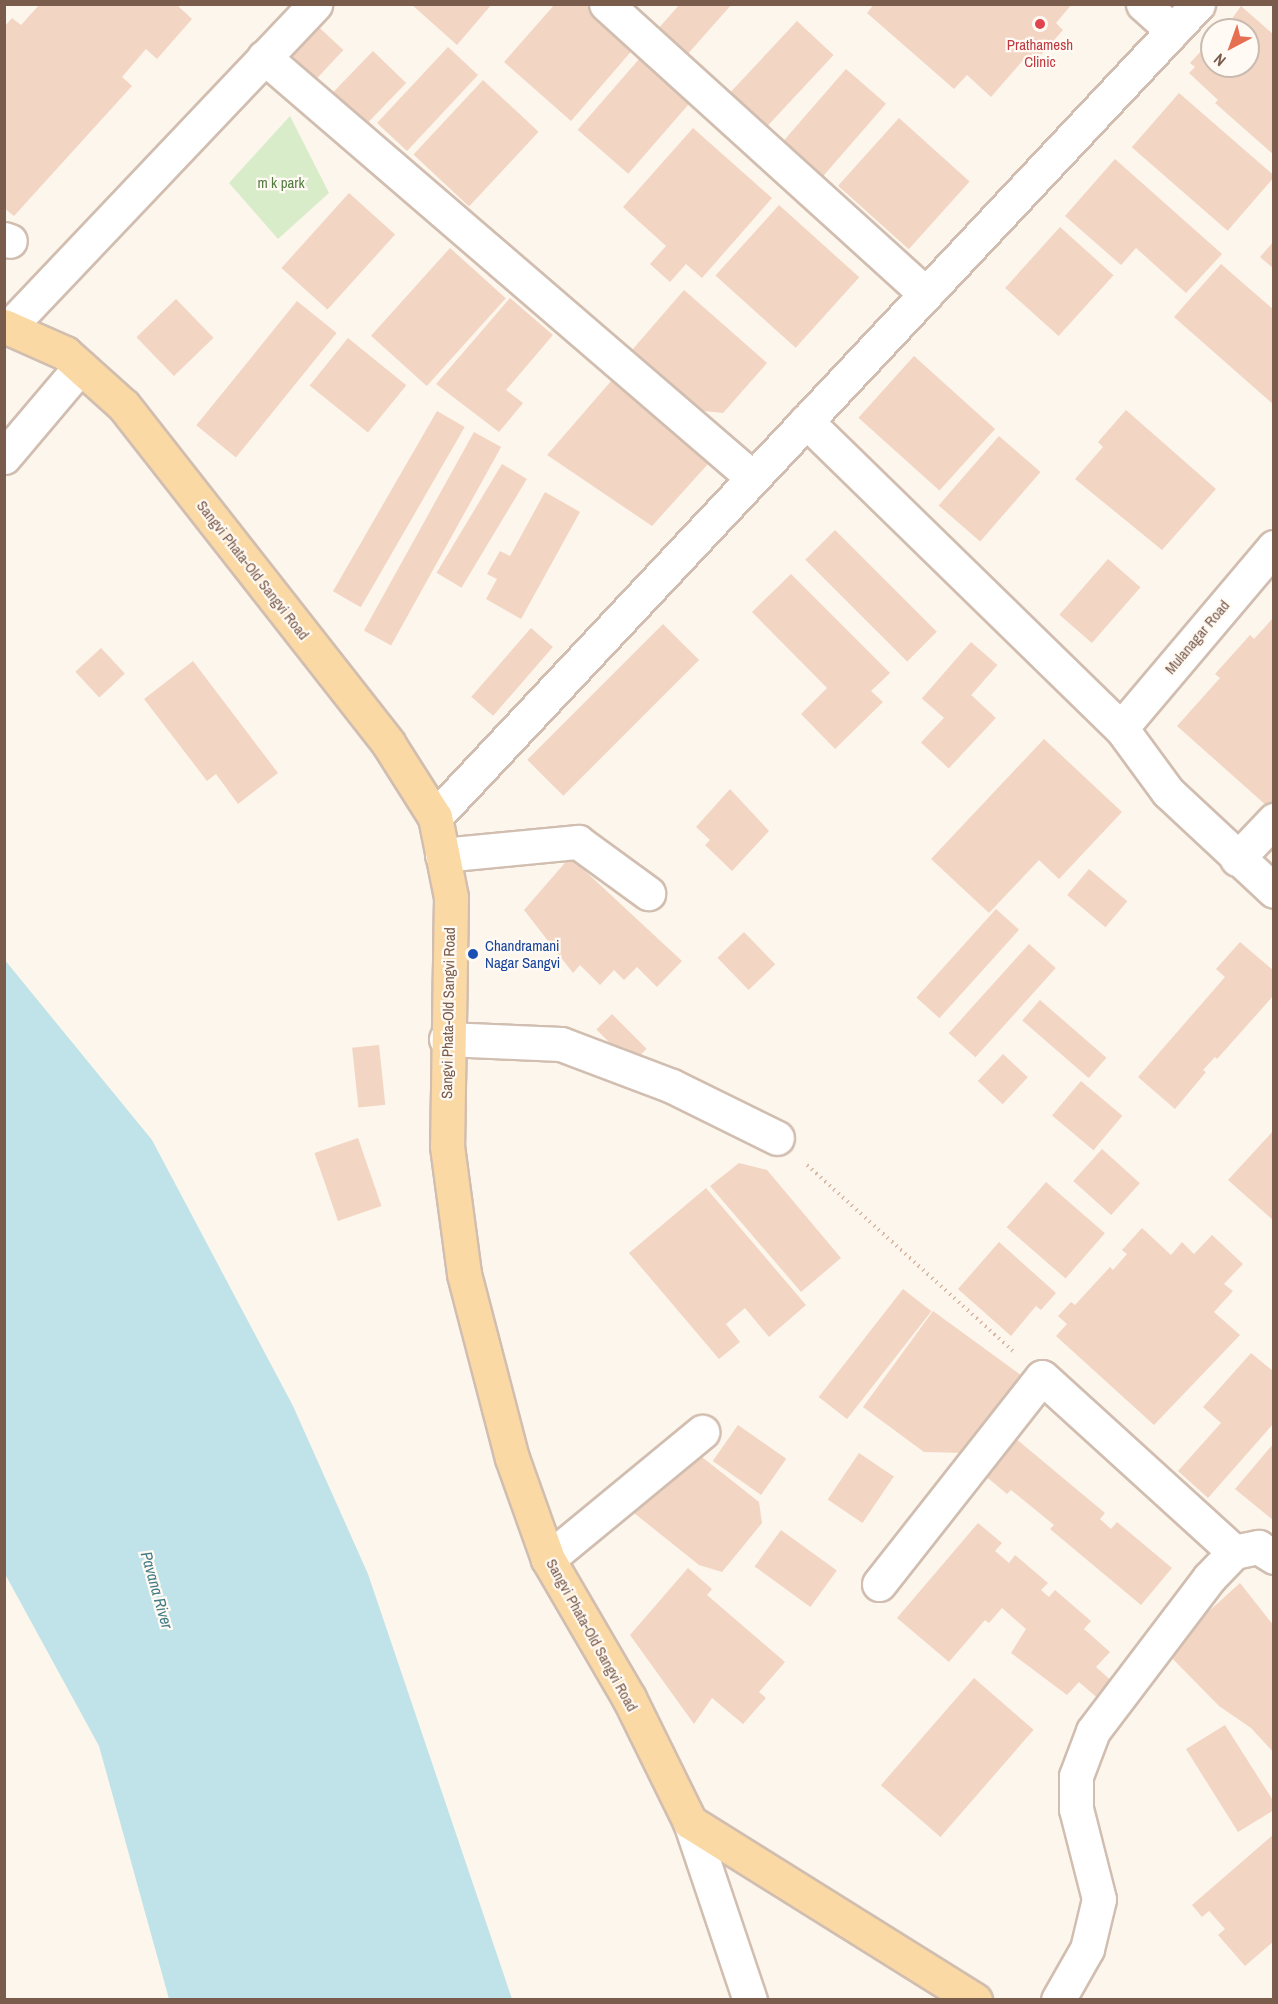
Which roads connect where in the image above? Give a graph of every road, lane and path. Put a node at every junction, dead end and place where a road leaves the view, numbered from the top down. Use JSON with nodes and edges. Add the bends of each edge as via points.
{"nodes":[{"id":1,"x":315,"y":4,"type":"edge"},
{"id":2,"x":606,"y":4,"type":"edge"},
{"id":3,"x":1143,"y":4,"type":"edge"},
{"id":4,"x":1198,"y":4,"type":"edge"},
{"id":5,"x":1173,"y":31,"type":"junction"},
{"id":6,"x":264,"y":57,"type":"junction"},
{"id":7,"x":926,"y":294,"type":"junction"},
{"id":8,"x":7,"y":326,"type":"edge"},
{"id":9,"x":80,"y":367,"type":"junction"},
{"id":10,"x":806,"y":421,"type":"junction"},
{"id":11,"x":4,"y":457,"type":"edge"},
{"id":12,"x":753,"y":478,"type":"junction"},
{"id":13,"x":1274,"y":547,"type":"edge"},
{"id":14,"x":1121,"y":728,"type":"junction"},
{"id":15,"x":435,"y":817,"type":"junction"},
{"id":16,"x":1274,"y":820,"type":"edge"},
{"id":17,"x":442,"y":855,"type":"junction"},
{"id":18,"x":1237,"y":859,"type":"junction"},
{"id":19,"x":1274,"y":891,"type":"edge"},
{"id":20,"x":648,"y":893,"type":"dead end"},
{"id":21,"x":446,"y":1039,"type":"junction"},
{"id":22,"x":777,"y":1138,"type":"joint"},
{"id":23,"x":1042,"y":1377,"type":"junction"},
{"id":24,"x":702,"y":1432,"type":"dead end"},
{"id":25,"x":1234,"y":1551,"type":"junction"},
{"id":26,"x":1274,"y":1557,"type":"edge"},
{"id":27,"x":548,"y":1559,"type":"junction"},
{"id":28,"x":879,"y":1584,"type":"dead end"},
{"id":29,"x":690,"y":1822,"type":"junction"},
{"id":30,"x":750,"y":2000,"type":"edge"},
{"id":31,"x":975,"y":2000,"type":"edge"},
{"id":32,"x":1058,"y":2000,"type":"edge"}],
"edges":[{"from":1,"to":6,"type":"street"},
{"from":2,"to":7,"type":"street"},
{"from":3,"to":5,"type":"street"},
{"from":4,"to":5,"type":"street"},
{"from":5,"to":7,"type":"street"},
{"from":6,"to":8,"type":"street"},
{"from":6,"to":12,"type":"street"},
{"from":7,"to":10,"type":"street"},
{"from":8,"to":9,"type":"main road","name":"Sangvi Phata-Old Sangvi Road","via":[[65,352]]},
{"from":9,"to":11,"type":"street"},
{"from":9,"to":15,"type":"main road","name":"Sangvi Phata-Old Sangvi Road","via":[[131,415],[388,743]]},
{"from":10,"to":12,"type":"street"},
{"from":10,"to":14,"type":"street"},
{"from":12,"to":15,"type":"street"},
{"from":13,"to":14,"type":"street","name":"Mulanagar Road"},
{"from":14,"to":18,"type":"street","via":[[1168,792]]},
{"from":15,"to":17,"type":"main road","name":"Sangvi Phata-Old Sangvi Road"},
{"from":16,"to":18,"type":"street"},
{"from":17,"to":20,"type":"street","via":[[578,842]]},
{"from":17,"to":21,"type":"main road","name":"Sangvi Phata-Old Sangvi Road","via":[[451,897]]},
{"from":18,"to":19,"type":"street"},
{"from":21,"to":22,"type":"street","via":[[561,1044],[672,1086]]},
{"from":21,"to":27,"type":"main road","name":"Sangvi Phata-Old Sangvi Road","via":[[447,1146],[464,1274],[512,1458]]},
{"from":22,"to":23,"type":"path"},
{"from":23,"to":25,"type":"street"},
{"from":23,"to":28,"type":"street"},
{"from":24,"to":27,"type":"street"},
{"from":25,"to":26,"type":"street","via":[[1258,1547]]},
{"from":25,"to":32,"type":"street","via":[[1209,1578],[1093,1731],[1076,1776],[1076,1809],[1099,1899],[1087,1949]]},
{"from":27,"to":29,"type":"main road","name":"Sangvi Phata-Old Sangvi Road","via":[[629,1698]]},
{"from":29,"to":30,"type":"street","name":"Sangvi Phata-Old Sangvi Road"},
{"from":29,"to":31,"type":"main road"}]}
